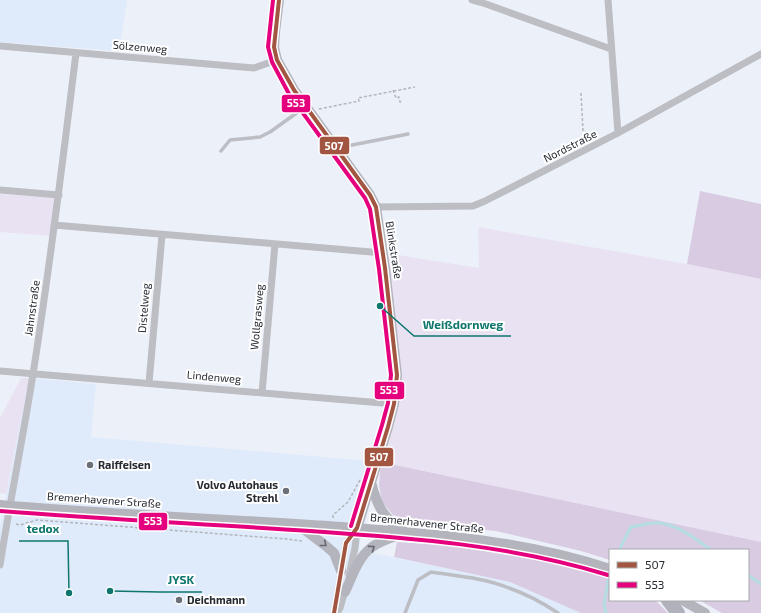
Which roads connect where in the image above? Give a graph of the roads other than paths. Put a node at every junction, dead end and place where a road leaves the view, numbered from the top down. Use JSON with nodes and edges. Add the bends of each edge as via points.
{"nodes":[{"id":1,"x":279,"y":0,"type":"edge"},
{"id":2,"x":472,"y":0,"type":"edge"},
{"id":3,"x":608,"y":0,"type":"edge"},
{"id":4,"x":0,"y":46,"type":"edge"},
{"id":5,"x":611,"y":49,"type":"junction"},
{"id":6,"x":76,"y":53,"type":"junction"},
{"id":7,"x":761,"y":54,"type":"edge"},
{"id":8,"x":277,"y":60,"type":"junction"},
{"id":9,"x":308,"y":108,"type":"junction"},
{"id":10,"x":618,"y":133,"type":"junction"},
{"id":11,"x":408,"y":134,"type":"dead end"},
{"id":12,"x":336,"y":148,"type":"junction"},
{"id":13,"x":221,"y":151,"type":"dead end"},
{"id":14,"x":0,"y":190,"type":"edge"},
{"id":15,"x":59,"y":194,"type":"junction"},
{"id":16,"x":376,"y":207,"type":"junction"},
{"id":17,"x":54,"y":225,"type":"junction"},
{"id":18,"x":162,"y":235,"type":"junction"},
{"id":19,"x":274,"y":244,"type":"junction"},
{"id":20,"x":383,"y":253,"type":"junction"},
{"id":21,"x":0,"y":371,"type":"edge"},
{"id":22,"x":33,"y":374,"type":"junction"},
{"id":23,"x":149,"y":383,"type":"junction"},
{"id":24,"x":262,"y":393,"type":"junction"},
{"id":25,"x":394,"y":404,"type":"junction"},
{"id":26,"x":371,"y":482,"type":"junction"},
{"id":27,"x":5,"y":506,"type":"edge"},
{"id":28,"x":297,"y":524,"type":"junction"},
{"id":29,"x":357,"y":528,"type":"junction"},
{"id":30,"x":406,"y":532,"type":"junction"},
{"id":31,"x":0,"y":564,"type":"edge"},
{"id":32,"x":609,"y":569,"type":"edge"},
{"id":33,"x":341,"y":571,"type":"junction"},
{"id":34,"x":345,"y":592,"type":"junction"},
{"id":35,"x":669,"y":601,"type":"edge"},
{"id":36,"x":684,"y":601,"type":"edge"},
{"id":37,"x":335,"y":613,"type":"edge"},
{"id":38,"x":404,"y":613,"type":"edge"},
{"id":39,"x":558,"y":613,"type":"edge"},
{"id":40,"x":678,"y":613,"type":"edge"},
{"id":41,"x":704,"y":613,"type":"edge"}],
"edges":[{"from":1,"to":8,"type":"street","name":"Blinkstraße","via":[[274,47]]},
{"from":2,"to":5,"type":"street"},
{"from":3,"to":5,"type":"street"},
{"from":4,"to":6,"type":"street","name":"Sölzenweg"},
{"from":5,"to":10,"type":"street"},
{"from":6,"to":8,"type":"street","name":"Sölzenweg","via":[[254,68]]},
{"from":6,"to":15,"type":"street","name":"Jahnstraße"},
{"from":7,"to":10,"type":"street","name":"Nordstraße"},
{"from":8,"to":9,"type":"street","name":"Blinkstraße"},
{"from":9,"to":12,"type":"street","name":"Blinkstraße"},
{"from":9,"to":13,"type":"lane","via":[[260,137],[230,140]]},
{"from":10,"to":16,"type":"street","name":"Nordstraße","via":[[474,206]]},
{"from":11,"to":12,"type":"lane"},
{"from":12,"to":16,"type":"street","name":"Blinkstraße"},
{"from":14,"to":15,"type":"street"},
{"from":15,"to":17,"type":"street","name":"Jahnstraße"},
{"from":16,"to":20,"type":"street","name":"Blinkstraße"},
{"from":17,"to":18,"type":"street"},
{"from":17,"to":22,"type":"street","name":"Jahnstraße"},
{"from":18,"to":19,"type":"street"},
{"from":18,"to":23,"type":"street","name":"Distelweg"},
{"from":19,"to":20,"type":"street"},
{"from":19,"to":24,"type":"street","name":"Wollgrasweg"},
{"from":20,"to":25,"type":"street","name":"Blinkstraße","via":[[397,375]]},
{"from":21,"to":22,"type":"street","name":"Lindenweg"},
{"from":22,"to":23,"type":"street","name":"Lindenweg"},
{"from":22,"to":27,"type":"street","name":"Jahnstraße"},
{"from":23,"to":24,"type":"street","name":"Lindenweg"},
{"from":24,"to":25,"type":"street","name":"Lindenweg"},
{"from":25,"to":26,"type":"street","name":"Blinkstraße"},
{"from":26,"to":29,"type":"street","name":"Blinkstraße"},
{"from":26,"to":30,"type":"street","via":[[375,498],[384,515],[392,524]]},
{"from":27,"to":28,"type":"street","name":"Bremerhavener Straße"},
{"from":27,"to":31,"type":"street","name":"Jahnstraße","via":[[6,523]]},
{"from":28,"to":29,"type":"street","name":"Bremerhavener Straße"},
{"from":28,"to":33,"type":"street","one_way":true,"via":[[334,553]]},
{"from":29,"to":30,"type":"street","name":"Bremerhavener Straße"},
{"from":29,"to":33,"type":"street","via":[[346,543]]},
{"from":29,"to":34,"type":"street"},
{"from":30,"to":32,"type":"street","name":"Bremerhavener Straße","via":[[507,543]]},
{"from":34,"to":30,"type":"street","one_way":true,"via":[[364,554],[373,546]]},
{"from":33,"to":37,"type":"street"},
{"from":34,"to":37,"type":"street","via":[[340,608]]},
{"from":35,"to":40,"type":"highway"},
{"from":36,"to":41,"type":"street"},
{"from":38,"to":39,"type":"lane","via":[[418,580],[431,572],[476,579],[508,588]]}]}
